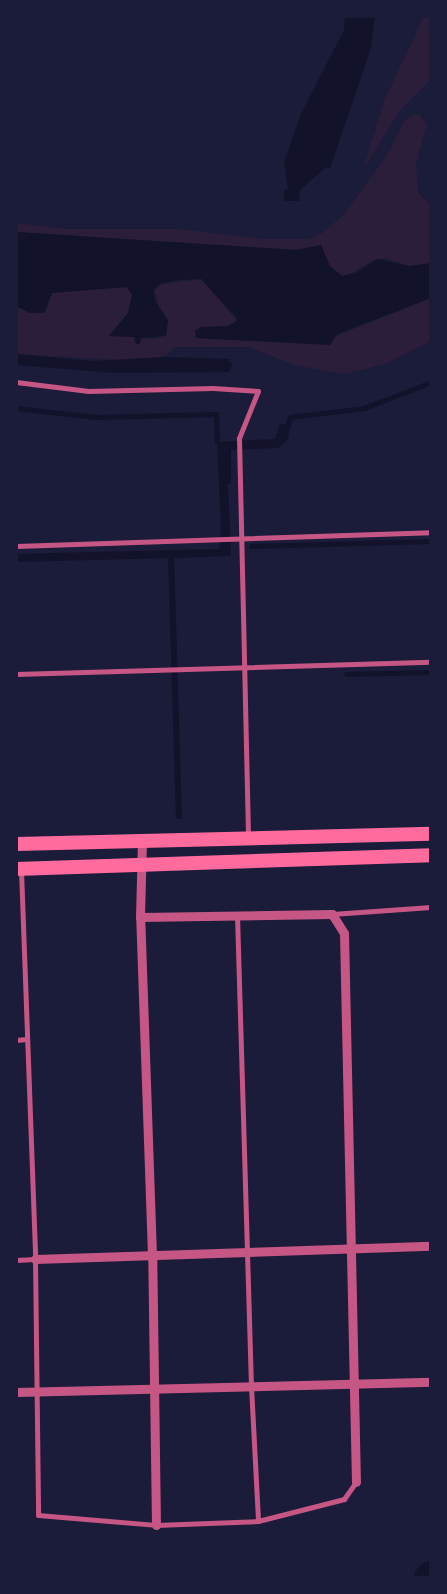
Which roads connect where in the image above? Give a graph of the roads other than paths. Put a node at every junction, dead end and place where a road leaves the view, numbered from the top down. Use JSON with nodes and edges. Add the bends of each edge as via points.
{"nodes":[{"id":1,"x":16,"y":382,"type":"edge"},
{"id":2,"x":431,"y":532,"type":"edge"},
{"id":3,"x":242,"y":538,"type":"junction"},
{"id":4,"x":16,"y":546,"type":"edge"},
{"id":5,"x":431,"y":662,"type":"edge"},
{"id":6,"x":246,"y":666,"type":"junction"},
{"id":7,"x":16,"y":674,"type":"edge"},
{"id":8,"x":431,"y":834,"type":"edge"},
{"id":9,"x":248,"y":838,"type":"junction"},
{"id":10,"x":142,"y":841,"type":"junction"},
{"id":11,"x":16,"y":844,"type":"edge"},
{"id":12,"x":431,"y":855,"type":"edge"},
{"id":13,"x":141,"y":865,"type":"junction"},
{"id":14,"x":18,"y":869,"type":"edge"},
{"id":15,"x":431,"y":907,"type":"edge"},
{"id":16,"x":332,"y":914,"type":"junction"},
{"id":17,"x":237,"y":915,"type":"junction"},
{"id":18,"x":140,"y":917,"type":"junction"},
{"id":19,"x":27,"y":1039,"type":"junction"},
{"id":20,"x":16,"y":1040,"type":"edge"},
{"id":21,"x":431,"y":1246,"type":"edge"},
{"id":22,"x":351,"y":1249,"type":"junction"},
{"id":23,"x":246,"y":1252,"type":"junction"},
{"id":24,"x":152,"y":1255,"type":"junction"},
{"id":25,"x":35,"y":1259,"type":"junction"},
{"id":26,"x":16,"y":1260,"type":"edge"},
{"id":27,"x":431,"y":1382,"type":"edge"},
{"id":28,"x":355,"y":1384,"type":"junction"},
{"id":29,"x":251,"y":1386,"type":"junction"},
{"id":30,"x":152,"y":1389,"type":"junction"},
{"id":31,"x":16,"y":1392,"type":"edge"},
{"id":32,"x":35,"y":1392,"type":"junction"},
{"id":33,"x":356,"y":1482,"type":"joint"},
{"id":34,"x":258,"y":1521,"type":"junction"},
{"id":35,"x":156,"y":1524,"type":"junction"}],
"edges":[{"from":1,"to":3,"type":"street","via":[[88,391],[212,388],[258,391],[239,438]]},
{"from":2,"to":3,"type":"street"},
{"from":3,"to":4,"type":"street"},
{"from":3,"to":6,"type":"street"},
{"from":5,"to":6,"type":"street"},
{"from":6,"to":7,"type":"street"},
{"from":6,"to":9,"type":"street"},
{"from":8,"to":9,"type":"highway"},
{"from":9,"to":10,"type":"highway"},
{"from":10,"to":11,"type":"highway"},
{"from":10,"to":13,"type":"street"},
{"from":12,"to":13,"type":"highway"},
{"from":13,"to":14,"type":"highway"},
{"from":13,"to":18,"type":"street"},
{"from":14,"to":19,"type":"street"},
{"from":15,"to":16,"type":"street"},
{"from":16,"to":17,"type":"street"},
{"from":16,"to":22,"type":"street","via":[[344,933]]},
{"from":17,"to":18,"type":"street"},
{"from":17,"to":23,"type":"street"},
{"from":18,"to":24,"type":"street"},
{"from":19,"to":20,"type":"street"},
{"from":19,"to":25,"type":"street"},
{"from":21,"to":22,"type":"street"},
{"from":22,"to":23,"type":"street"},
{"from":22,"to":28,"type":"street"},
{"from":23,"to":24,"type":"street"},
{"from":23,"to":29,"type":"street"},
{"from":24,"to":25,"type":"street"},
{"from":24,"to":30,"type":"street"},
{"from":25,"to":26,"type":"street"},
{"from":25,"to":32,"type":"street"},
{"from":27,"to":28,"type":"street"},
{"from":28,"to":29,"type":"street"},
{"from":28,"to":33,"type":"street"},
{"from":29,"to":30,"type":"street"},
{"from":29,"to":34,"type":"street"},
{"from":30,"to":32,"type":"street"},
{"from":30,"to":35,"type":"street"},
{"from":31,"to":32,"type":"street"},
{"from":32,"to":35,"type":"street","via":[[38,1514]]},
{"from":33,"to":34,"type":"street","via":[[344,1499]]},
{"from":34,"to":35,"type":"street"}]}
